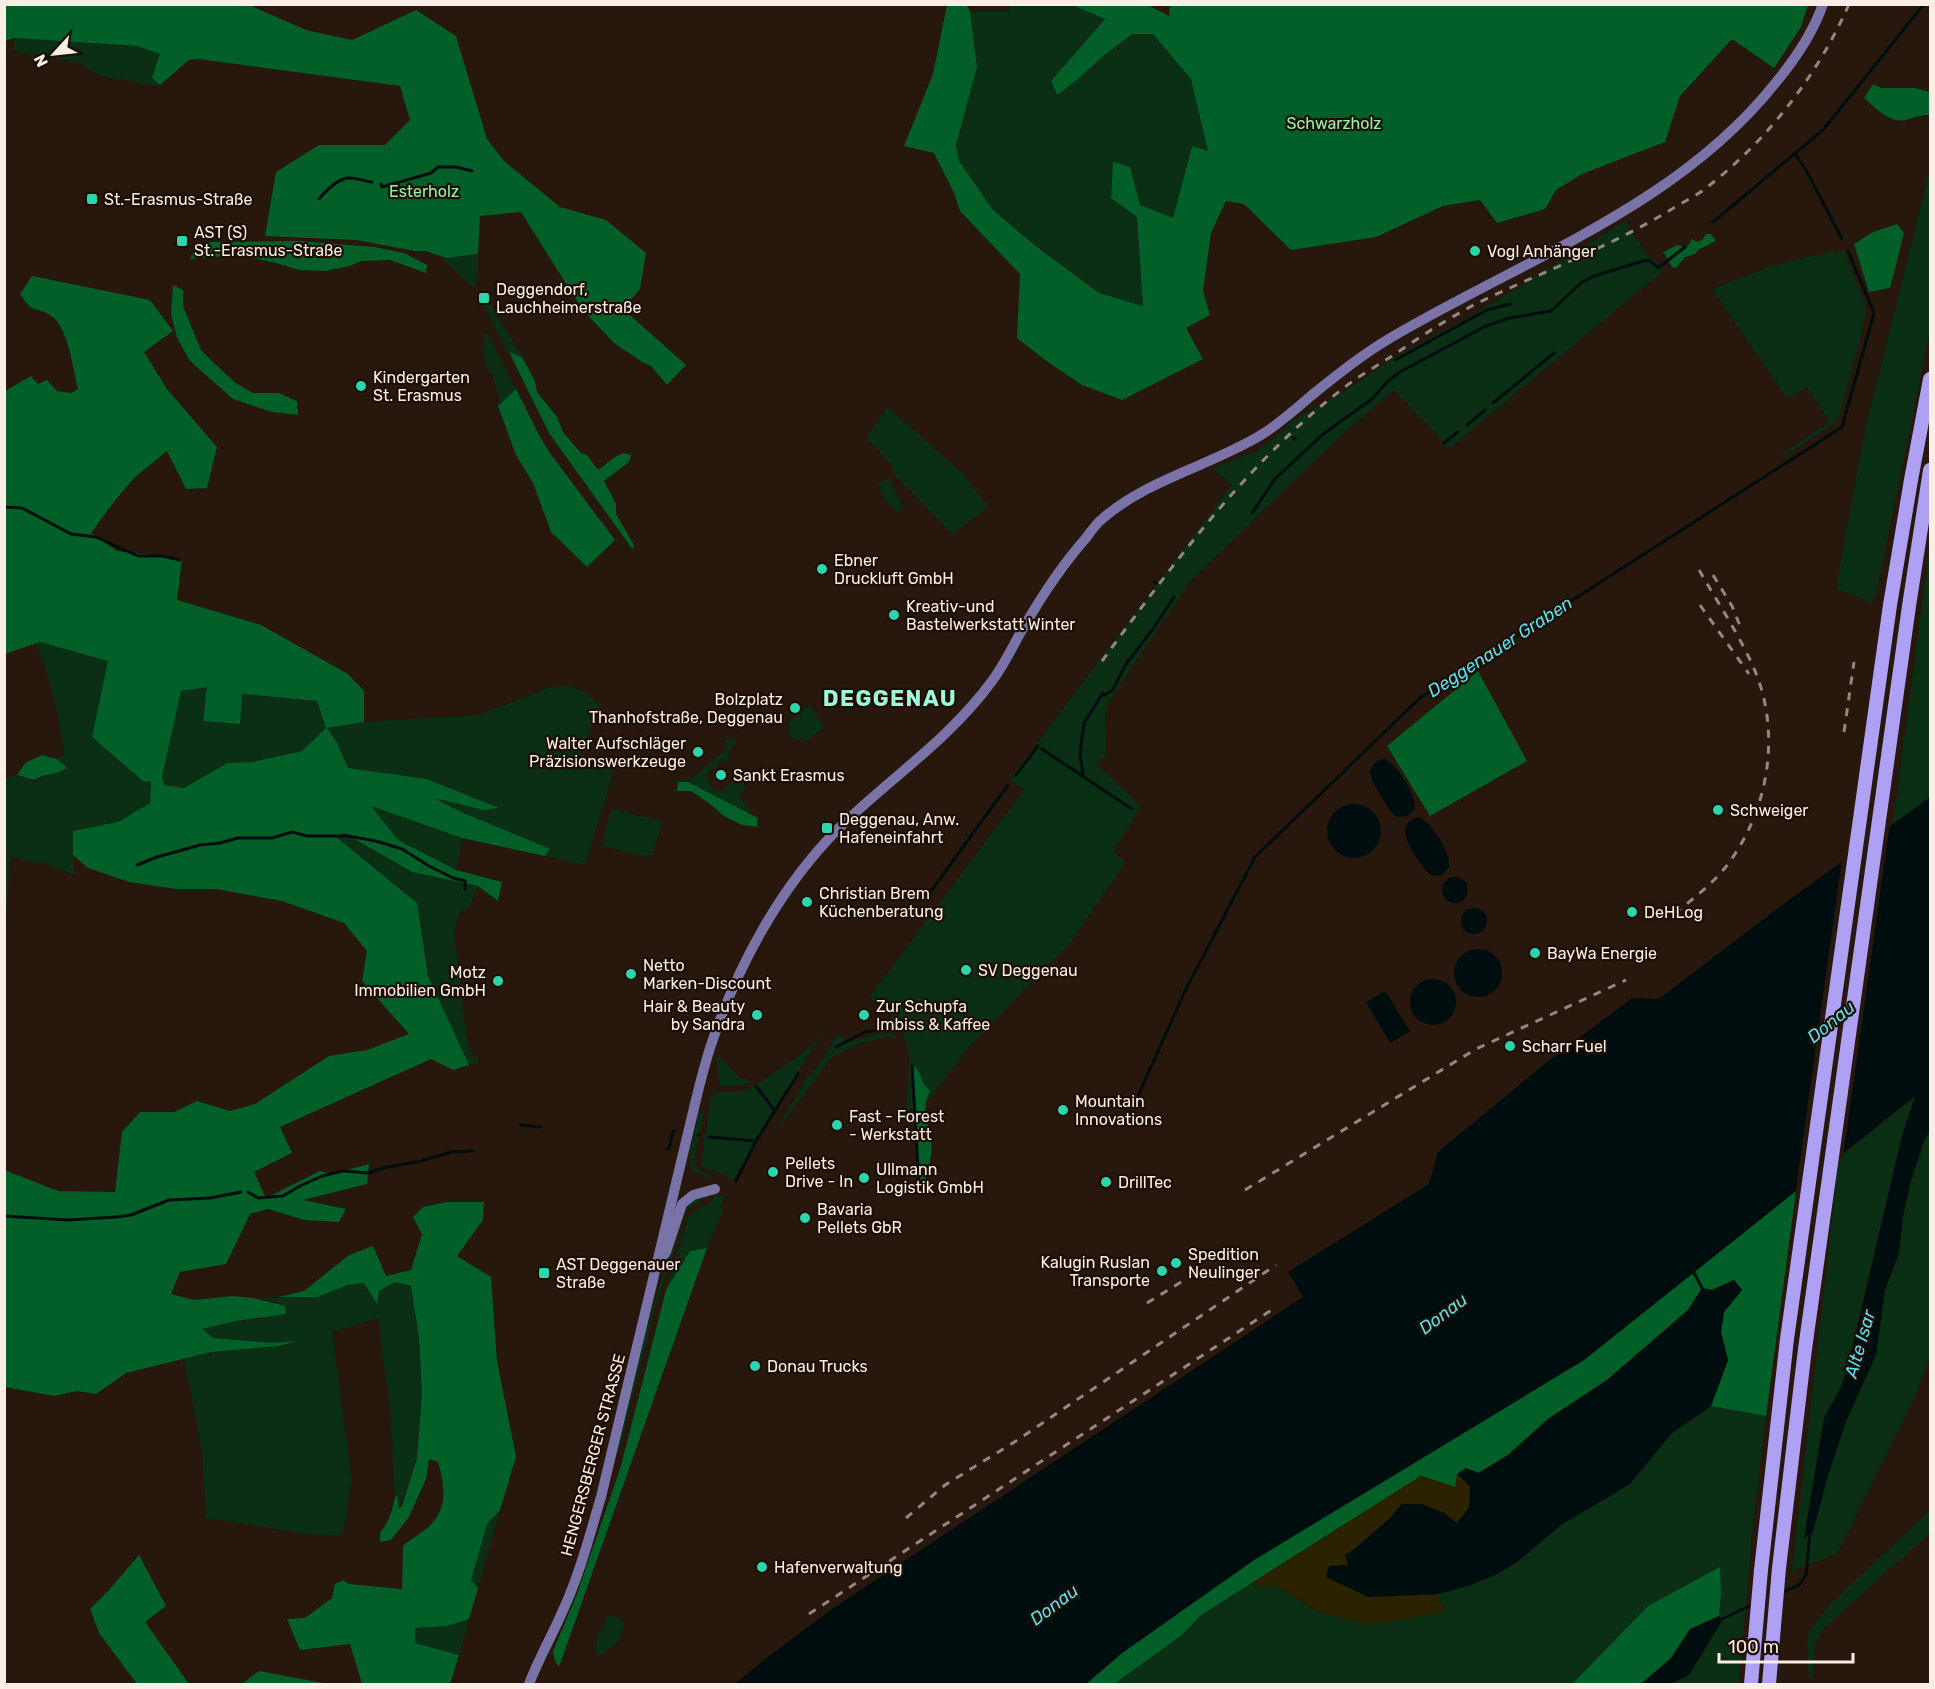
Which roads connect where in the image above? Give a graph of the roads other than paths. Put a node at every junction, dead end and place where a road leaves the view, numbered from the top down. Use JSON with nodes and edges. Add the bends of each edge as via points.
{"nodes":[{"id":1,"x":1823,"y":4,"type":"edge"},
{"id":2,"x":1930,"y":379,"type":"edge"},
{"id":3,"x":1930,"y":470,"type":"edge"},
{"id":4,"x":715,"y":1189,"type":"dead end"},
{"id":5,"x":657,"y":1262,"type":"junction"},
{"id":6,"x":529,"y":1684,"type":"edge"},
{"id":7,"x":1751,"y":1684,"type":"edge"},
{"id":8,"x":1769,"y":1684,"type":"edge"}],
"edges":[{"from":1,"to":5,"type":"main road","name":"HENGERSBERGER STRASSE","via":[[1798,55],[1765,97],[1718,144],[1670,182],[1623,212],[1385,342],[1263,434],[1147,490],[1100,520],[1064,564],[983,692],[952,728],[835,832],[798,876],[754,944],[710,1048]]},
{"from":2,"to":7,"type":"highway","via":[[1890,605],[1787,1339]]},
{"from":3,"to":8,"type":"highway","via":[[1805,1349]]},
{"from":4,"to":5,"type":"main road","name":"HENGERSBERGER STRASSE","via":[[693,1195],[682,1204],[666,1252]]},
{"from":5,"to":6,"type":"main road","name":"HENGERSBERGER STRASSE","via":[[587,1546],[565,1607]]}]}
